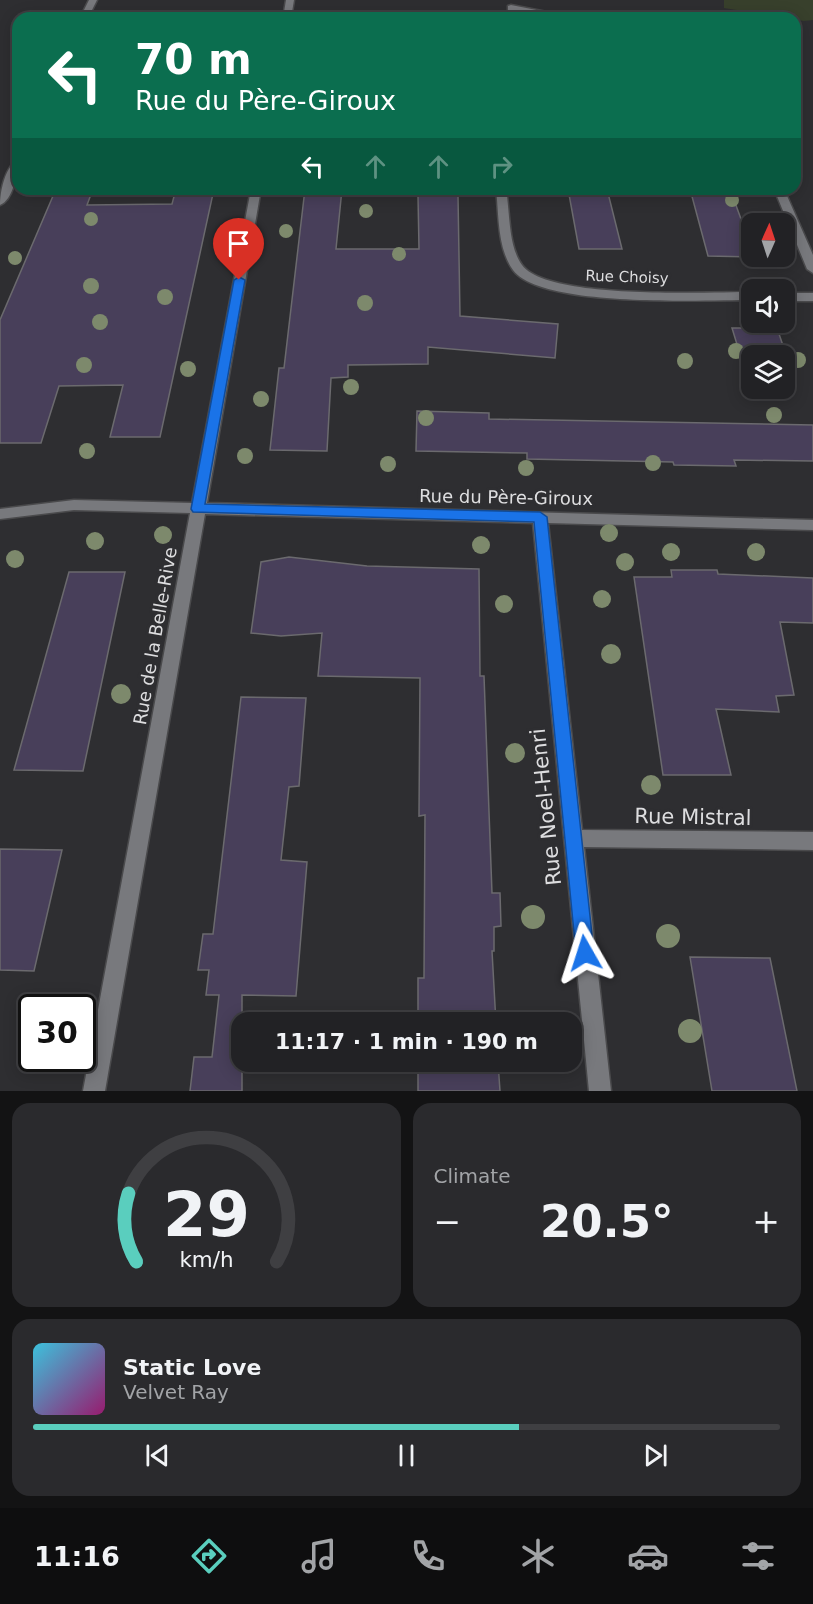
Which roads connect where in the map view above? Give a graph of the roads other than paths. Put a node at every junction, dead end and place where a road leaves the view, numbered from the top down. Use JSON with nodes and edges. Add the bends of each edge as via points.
{"nodes":[{"id":1,"x":518,"y":0,"type":"edge"},
{"id":2,"x":511,"y":8,"type":"junction"},
{"id":3,"x":508,"y":12,"type":"edge"},
{"id":4,"x":531,"y":12,"type":"edge"},
{"id":5,"x":12,"y":175,"type":"edge"},
{"id":6,"x":255,"y":195,"type":"edge"},
{"id":7,"x":502,"y":195,"type":"edge"},
{"id":8,"x":782,"y":195,"type":"edge"},
{"id":9,"x":0,"y":202,"type":"edge"},
{"id":10,"x":813,"y":269,"type":"edge"},
{"id":11,"x":741,"y":296,"type":"edge"},
{"id":12,"x":795,"y":297,"type":"edge"},
{"id":13,"x":813,"y":297,"type":"edge"},
{"id":14,"x":198,"y":509,"type":"junction"},
{"id":15,"x":0,"y":514,"type":"edge"},
{"id":16,"x":540,"y":517,"type":"junction"},
{"id":17,"x":813,"y":525,"type":"edge"},
{"id":18,"x":572,"y":838,"type":"junction"},
{"id":19,"x":813,"y":841,"type":"edge"},
{"id":20,"x":94,"y":1091,"type":"edge"},
{"id":21,"x":600,"y":1091,"type":"edge"}],
"edges":[{"from":1,"to":2,"type":"street"},
{"from":2,"to":3,"type":"street"},
{"from":2,"to":4,"type":"street"},
{"from":5,"to":9,"type":"street"},
{"from":6,"to":14,"type":"street","name":"Rue de la Belle-Rive"},
{"from":7,"to":11,"type":"street","name":"Rue Choisy","via":[[509,252],[520,272],[543,284],[585,293]]},
{"from":8,"to":10,"type":"street"},
{"from":12,"to":13,"type":"street"},
{"from":14,"to":15,"type":"street","name":"Rue du Père-Giroux","via":[[74,505]]},
{"from":14,"to":16,"type":"street","name":"Rue du Père-Giroux"},
{"from":14,"to":20,"type":"street","name":"Rue de la Belle-Rive"},
{"from":16,"to":17,"type":"street","name":"Rue du Père-Giroux"},
{"from":16,"to":18,"type":"street","name":"Rue Noel-Henri"},
{"from":18,"to":19,"type":"street","name":"Rue Mistral"},
{"from":18,"to":21,"type":"street","name":"Rue Noel-Henri"}]}
